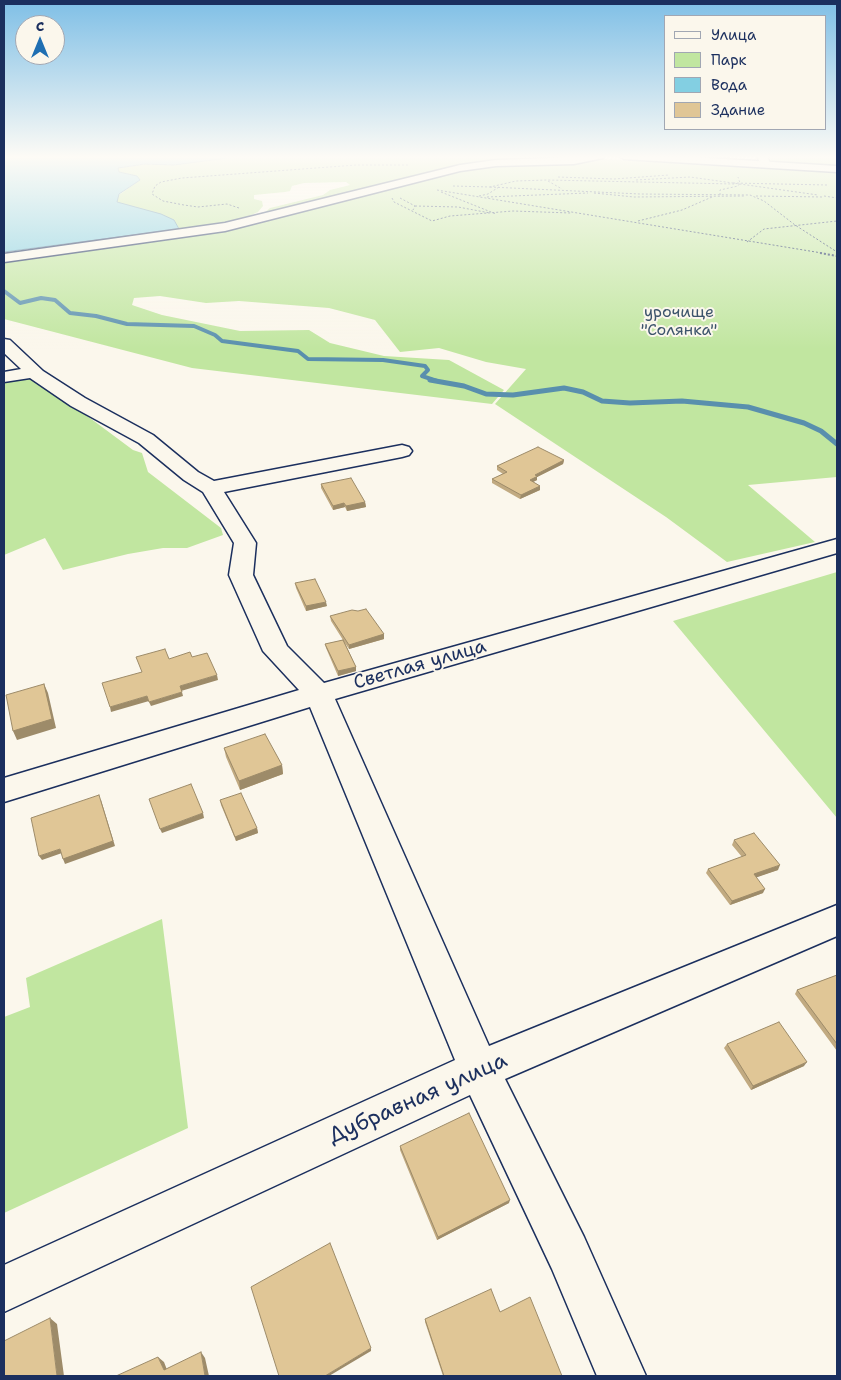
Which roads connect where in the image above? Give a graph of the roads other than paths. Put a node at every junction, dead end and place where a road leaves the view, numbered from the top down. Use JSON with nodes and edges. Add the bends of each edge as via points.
{"nodes":[{"id":1,"x":251,"y":220,"type":"edge"},
{"id":2,"x":4,"y":258,"type":"edge"},
{"id":3,"x":4,"y":344,"type":"edge"},
{"id":4,"x":35,"y":373,"type":"junction"},
{"id":5,"x":4,"y":377,"type":"edge"},
{"id":6,"x":402,"y":451,"type":"dead end"},
{"id":7,"x":211,"y":488,"type":"junction"},
{"id":8,"x":837,"y":546,"type":"edge"},
{"id":9,"x":319,"y":694,"type":"junction"},
{"id":10,"x":4,"y":790,"type":"edge"},
{"id":11,"x":837,"y":920,"type":"edge"},
{"id":12,"x":479,"y":1070,"type":"junction"},
{"id":13,"x":4,"y":1289,"type":"edge"},
{"id":14,"x":622,"y":1376,"type":"edge"}],
"edges":[{"from":1,"to":2,"type":"street","via":[[194,233]]},
{"from":3,"to":4,"type":"street"},
{"from":4,"to":5,"type":"street"},
{"from":4,"to":7,"type":"street","via":[[78,402],[146,439],[190,476]]},
{"from":6,"to":7,"type":"street"},
{"from":7,"to":9,"type":"street","via":[[245,543],[241,575],[276,651]]},
{"from":8,"to":9,"type":"street","name":"Светлая улица"},
{"from":9,"to":10,"type":"street","name":"Светлая улица"},
{"from":9,"to":12,"type":"street"},
{"from":11,"to":12,"type":"street","name":"Дубравная улица"},
{"from":12,"to":13,"type":"street","name":"Дубравная улица"},
{"from":12,"to":14,"type":"street","via":[[568,1253]]}]}
